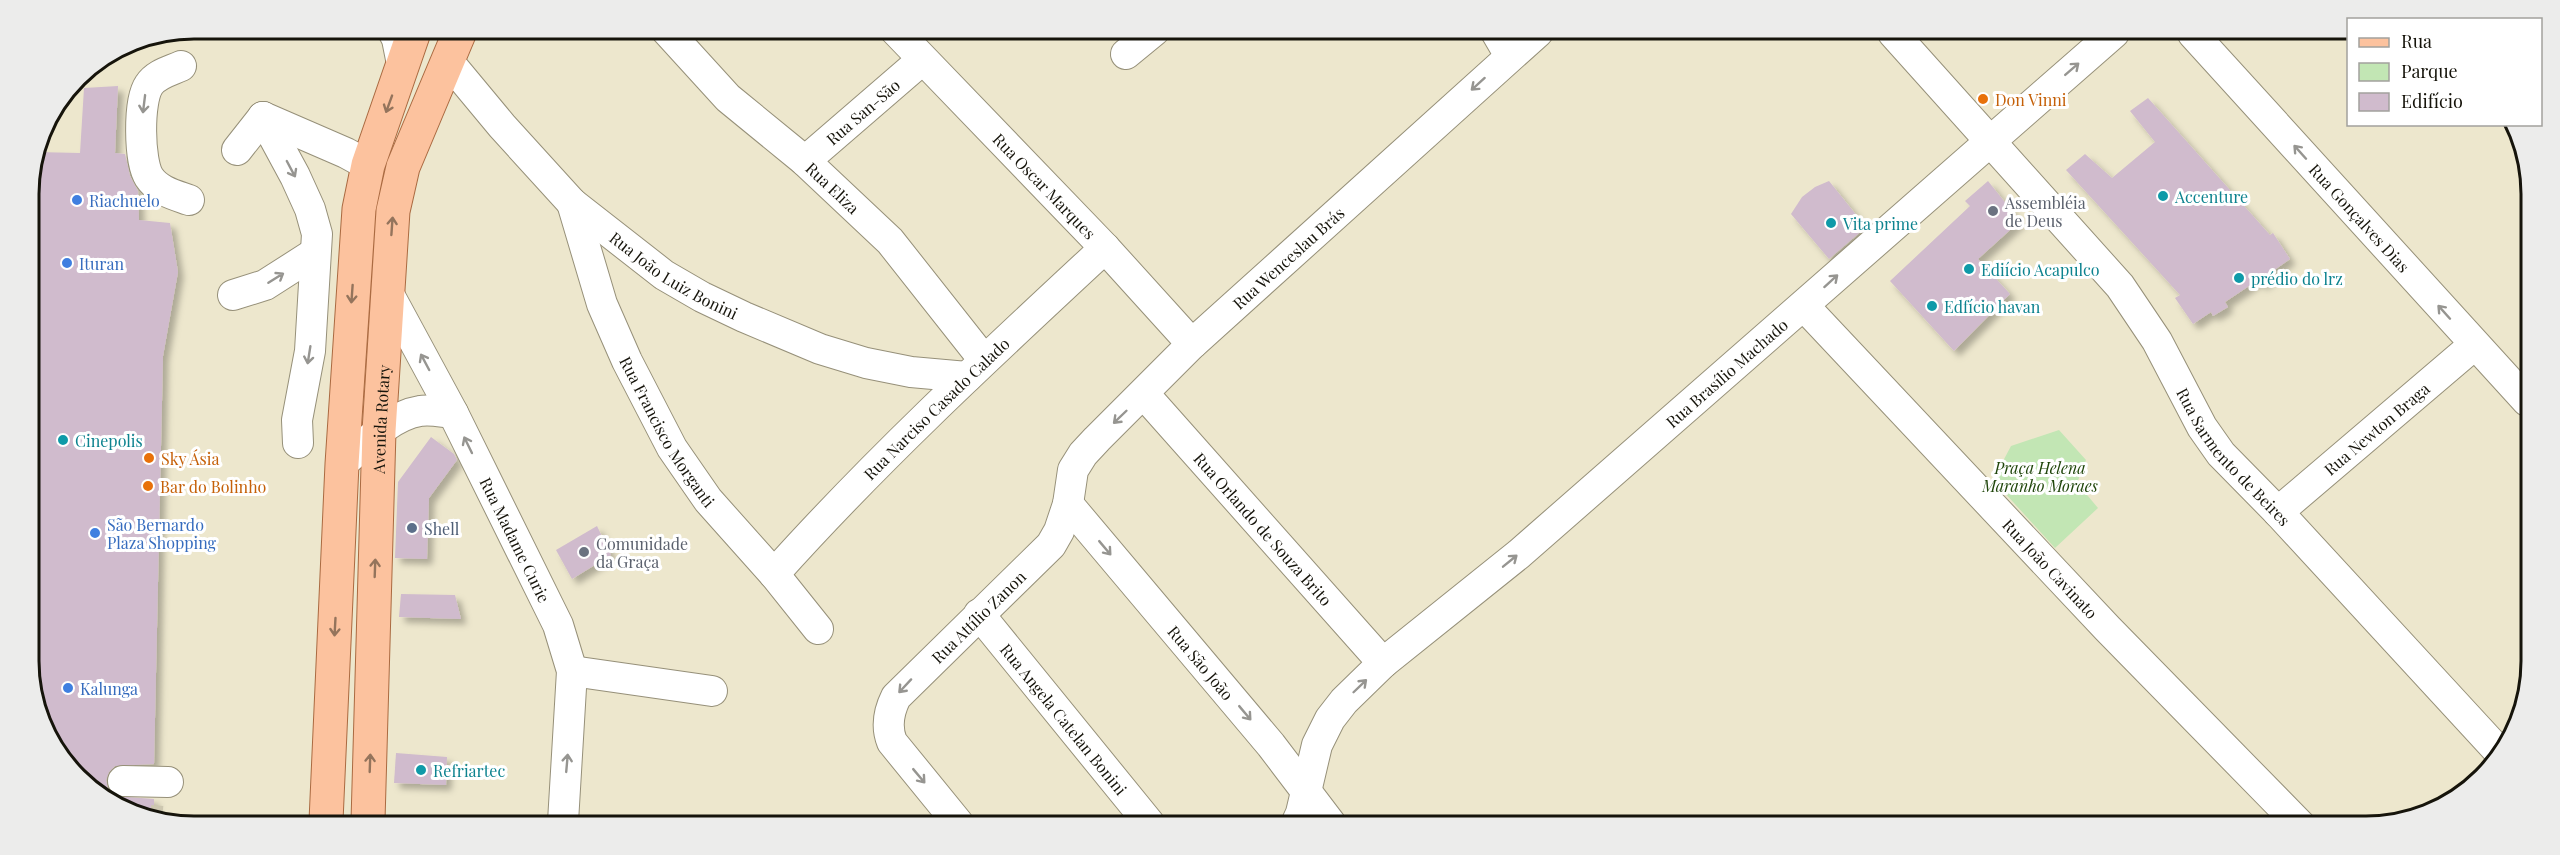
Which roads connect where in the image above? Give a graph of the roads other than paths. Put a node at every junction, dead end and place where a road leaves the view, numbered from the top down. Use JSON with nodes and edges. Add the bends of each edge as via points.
{"nodes":[{"id":1,"x":397,"y":39,"type":"edge"},
{"id":2,"x":411,"y":39,"type":"edge"},
{"id":3,"x":457,"y":39,"type":"edge"},
{"id":4,"x":674,"y":39,"type":"edge"},
{"id":5,"x":903,"y":39,"type":"edge"},
{"id":6,"x":1144,"y":39,"type":"edge"},
{"id":7,"x":1518,"y":39,"type":"edge"},
{"id":8,"x":1898,"y":39,"type":"edge"},
{"id":9,"x":2107,"y":39,"type":"edge"},
{"id":10,"x":2198,"y":39,"type":"edge"},
{"id":11,"x":1503,"y":44,"type":"edge"},
{"id":12,"x":1125,"y":54,"type":"dead end"},
{"id":13,"x":922,"y":60,"type":"junction"},
{"id":14,"x":448,"y":61,"type":"junction"},
{"id":15,"x":402,"y":64,"type":"junction"},
{"id":16,"x":181,"y":66,"type":"dead end"},
{"id":17,"x":263,"y":117,"type":"junction"},
{"id":18,"x":1988,"y":141,"type":"junction"},
{"id":19,"x":237,"y":150,"type":"dead end"},
{"id":20,"x":805,"y":161,"type":"junction"},
{"id":21,"x":368,"y":165,"type":"junction"},
{"id":22,"x":189,"y":200,"type":"dead end"},
{"id":23,"x":572,"y":203,"type":"junction"},
{"id":24,"x":1105,"y":248,"type":"junction"},
{"id":25,"x":315,"y":253,"type":"junction"},
{"id":26,"x":387,"y":291,"type":"junction"},
{"id":27,"x":233,"y":295,"type":"dead end"},
{"id":28,"x":1804,"y":306,"type":"junction"},
{"id":29,"x":1192,"y":344,"type":"junction"},
{"id":30,"x":2474,"y":345,"type":"junction"},
{"id":31,"x":976,"y":368,"type":"junction"},
{"id":32,"x":1144,"y":394,"type":"junction"},
{"id":33,"x":2521,"y":395,"type":"edge"},
{"id":34,"x":453,"y":413,"type":"junction"},
{"id":35,"x":379,"y":431,"type":"junction"},
{"id":36,"x":298,"y":443,"type":"dead end"},
{"id":37,"x":342,"y":464,"type":"junction"},
{"id":38,"x":1068,"y":504,"type":"junction"},
{"id":39,"x":2278,"y":512,"type":"junction"},
{"id":40,"x":774,"y":574,"type":"junction"},
{"id":41,"x":979,"y":614,"type":"junction"},
{"id":42,"x":818,"y":629,"type":"dead end"},
{"id":43,"x":1383,"y":663,"type":"junction"},
{"id":44,"x":572,"y":671,"type":"junction"},
{"id":45,"x":712,"y":691,"type":"dead end"},
{"id":46,"x":1336,"y":711,"type":"junction"},
{"id":47,"x":1271,"y":745,"type":"junction"},
{"id":48,"x":2495,"y":747,"type":"edge"},
{"id":49,"x":123,"y":781,"type":"dead end"},
{"id":50,"x":168,"y":782,"type":"dead end"},
{"id":51,"x":1306,"y":791,"type":"junction"},
{"id":52,"x":326,"y":816,"type":"edge"},
{"id":53,"x":368,"y":816,"type":"edge"},
{"id":54,"x":563,"y":816,"type":"edge"},
{"id":55,"x":952,"y":816,"type":"edge"},
{"id":56,"x":1143,"y":816,"type":"edge"},
{"id":57,"x":1298,"y":816,"type":"edge"},
{"id":58,"x":1325,"y":816,"type":"edge"},
{"id":59,"x":2291,"y":816,"type":"edge"}],
"edges":[{"from":1,"to":15,"type":"street"},
{"from":2,"to":15,"type":"main road"},
{"from":3,"to":14,"type":"main road","name":"Avenida Rotary"},
{"from":4,"to":20,"type":"street","name":"Rua Eliza","via":[[728,98]]},
{"from":5,"to":13,"type":"street","name":"Rua Oscar Marques"},
{"from":6,"to":12,"type":"street"},
{"from":7,"to":11,"type":"street","name":"Rua Wenceslau Brás"},
{"from":8,"to":18,"type":"street","name":"Rua Sarmento de Beires"},
{"from":18,"to":9,"type":"street","name":"Rua Brasílio Machado","one_way":true},
{"from":30,"to":10,"type":"street","name":"Rua Gonçalves Dias","one_way":true},
{"from":11,"to":29,"type":"street","name":"Rua Wenceslau Brás","one_way":true},
{"from":13,"to":20,"type":"street","name":"Rua San-São"},
{"from":13,"to":24,"type":"street","name":"Rua Oscar Marques"},
{"from":14,"to":23,"type":"street","name":"Rua João Luiz Bonini"},
{"from":26,"to":14,"type":"main road","name":"Avenida Rotary","one_way":true,"via":[[393,212],[403,167]]},
{"from":15,"to":21,"type":"main road","one_way":true},
{"from":16,"to":22,"type":"street","one_way":true,"via":[[149,84],[143,99],[142,146],[149,178],[165,192]]},
{"from":17,"to":19,"type":"street"},
{"from":17,"to":21,"type":"street"},
{"from":17,"to":25,"type":"street","one_way":true,"via":[[310,209],[317,234]]},
{"from":28,"to":18,"type":"street","name":"Rua Brasílio Machado","one_way":true},
{"from":18,"to":39,"type":"street","name":"Rua Sarmento de Beires","via":[[2120,286],[2157,341],[2202,427],[2221,454]]},
{"from":20,"to":31,"type":"street","name":"Rua Eliza","via":[[890,241]]},
{"from":21,"to":37,"type":"main road","one_way":true,"via":[[356,232]]},
{"from":23,"to":31,"type":"street","name":"Rua João Luiz Bonini","via":[[664,275],[744,317],[820,349],[911,372]]},
{"from":23,"to":40,"type":"street","name":"Rua Francisco Morganti","via":[[602,304],[672,448],[708,500]]},
{"from":24,"to":29,"type":"street","name":"Rua Oscar Marques"},
{"from":24,"to":31,"type":"street","name":"Rua Narciso Casado Calado"},
{"from":27,"to":25,"type":"street","one_way":true,"via":[[265,285]]},
{"from":25,"to":36,"type":"street","one_way":true,"via":[[310,351],[297,420]]},
{"from":34,"to":26,"type":"street","name":"Rua Madame Curie","one_way":true},
{"from":26,"to":35,"type":"main road","name":"Avenida Rotary"},
{"from":43,"to":28,"type":"street","name":"Rua Brasílio Machado","one_way":true,"via":[[1519,554]]},
{"from":28,"to":59,"type":"street","name":"Rua João Cavinato","via":[[2108,629]]},
{"from":29,"to":32,"type":"street","name":"Rua Wenceslau Brás"},
{"from":30,"to":33,"type":"street","name":"Rua Gonçalves Dias"},
{"from":30,"to":39,"type":"street","name":"Rua Newton Braga"},
{"from":31,"to":40,"type":"street","name":"Rua Narciso Casado Calado"},
{"from":32,"to":38,"type":"street","name":"Rua Wenceslau Brás","one_way":true,"via":[[1083,454],[1073,470]]},
{"from":32,"to":43,"type":"street","name":"Rua Orlando de Souza Brito"},
{"from":34,"to":35,"type":"street","via":[[419,411]]},
{"from":44,"to":34,"type":"street","name":"Rua Madame Curie","one_way":true,"via":[[558,625]]},
{"from":35,"to":37,"type":"street"},
{"from":53,"to":35,"type":"main road","name":"Avenida Rotary","one_way":true},
{"from":37,"to":52,"type":"main road","one_way":true},
{"from":38,"to":41,"type":"street","name":"Rua Attílio Zanon","via":[[1051,544]]},
{"from":38,"to":47,"type":"street","name":"Rua São João","one_way":true},
{"from":39,"to":48,"type":"street","name":"Rua Sarmento de Beires"},
{"from":40,"to":42,"type":"street","name":"Rua Francisco Morganti"},
{"from":41,"to":55,"type":"street","name":"Rua Attílio Zanon","one_way":true,"via":[[896,697],[890,709],[888,728],[892,742]]},
{"from":41,"to":56,"type":"street","name":"Rua Angela Catelan Bonini"},
{"from":46,"to":43,"type":"street","name":"Rua Brasílio Machado","one_way":true},
{"from":44,"to":45,"type":"street"},
{"from":54,"to":44,"type":"street","name":"Rua Madame Curie","one_way":true},
{"from":46,"to":47,"type":"street","name":"Rua Brasílio Machado","via":[[1291,743]]},
{"from":46,"to":51,"type":"street","name":"Rua Brasílio Machado","via":[[1317,745]]},
{"from":47,"to":51,"type":"street","name":"Rua São João"},
{"from":49,"to":50,"type":"street"},
{"from":51,"to":57,"type":"street","name":"Rua Brasílio Machado"},
{"from":51,"to":58,"type":"street","name":"Rua São João"}]}
